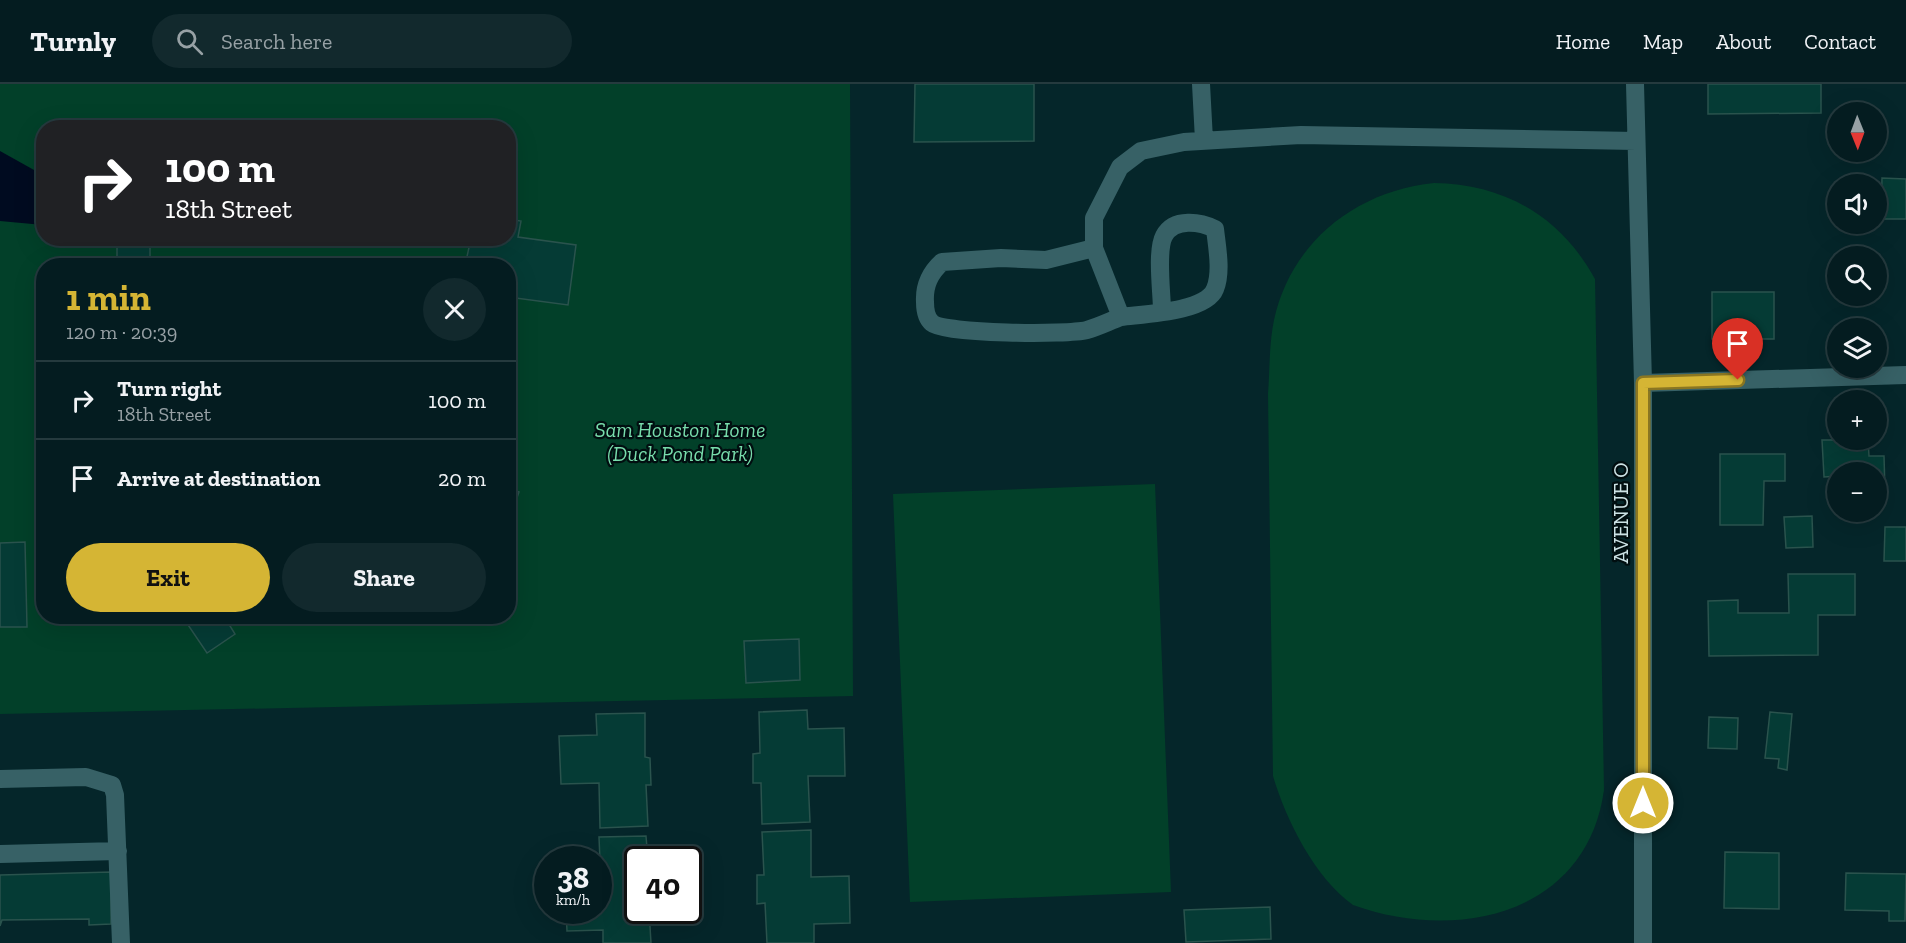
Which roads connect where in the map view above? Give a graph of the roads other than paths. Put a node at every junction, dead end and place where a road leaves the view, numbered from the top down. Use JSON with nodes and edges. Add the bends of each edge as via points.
{"nodes":[{"id":1,"x":1201,"y":84,"type":"edge"},
{"id":2,"x":1635,"y":84,"type":"edge"},
{"id":3,"x":1204,"y":140,"type":"junction"},
{"id":4,"x":1636,"y":141,"type":"junction"},
{"id":5,"x":1094,"y":248,"type":"junction"},
{"id":6,"x":1162,"y":311,"type":"junction"},
{"id":7,"x":1121,"y":317,"type":"junction"},
{"id":8,"x":1906,"y":375,"type":"edge"},
{"id":9,"x":1643,"y":383,"type":"junction"},
{"id":10,"x":0,"y":779,"type":"edge"},
{"id":11,"x":118,"y":851,"type":"junction"},
{"id":12,"x":0,"y":854,"type":"edge"},
{"id":13,"x":121,"y":943,"type":"edge"},
{"id":14,"x":1642,"y":943,"type":"edge"}],
"edges":[{"from":1,"to":3,"type":"street"},
{"from":2,"to":4,"type":"street","name":"AVENUE O"},
{"from":3,"to":4,"type":"street","via":[[1301,135]]},
{"from":3,"to":5,"type":"street","via":[[1141,151],[1120,167],[1094,218]]},
{"from":4,"to":9,"type":"street","name":"AVENUE O"},
{"from":5,"to":7,"type":"street"},
{"from":5,"to":7,"type":"street","via":[[1046,260],[942,262],[927,284],[926,313],[932,323],[943,329],[965,332],[1085,331]]},
{"from":6,"to":6,"type":"street","via":[[1198,305],[1216,289],[1215,229],[1186,222],[1164,236]]},
{"from":6,"to":7,"type":"street"},
{"from":8,"to":9,"type":"street"},
{"from":9,"to":14,"type":"street","name":"AVENUE O"},
{"from":10,"to":11,"type":"street","via":[[86,777],[112,785]]},
{"from":11,"to":12,"type":"street"},
{"from":11,"to":13,"type":"street"}]}
